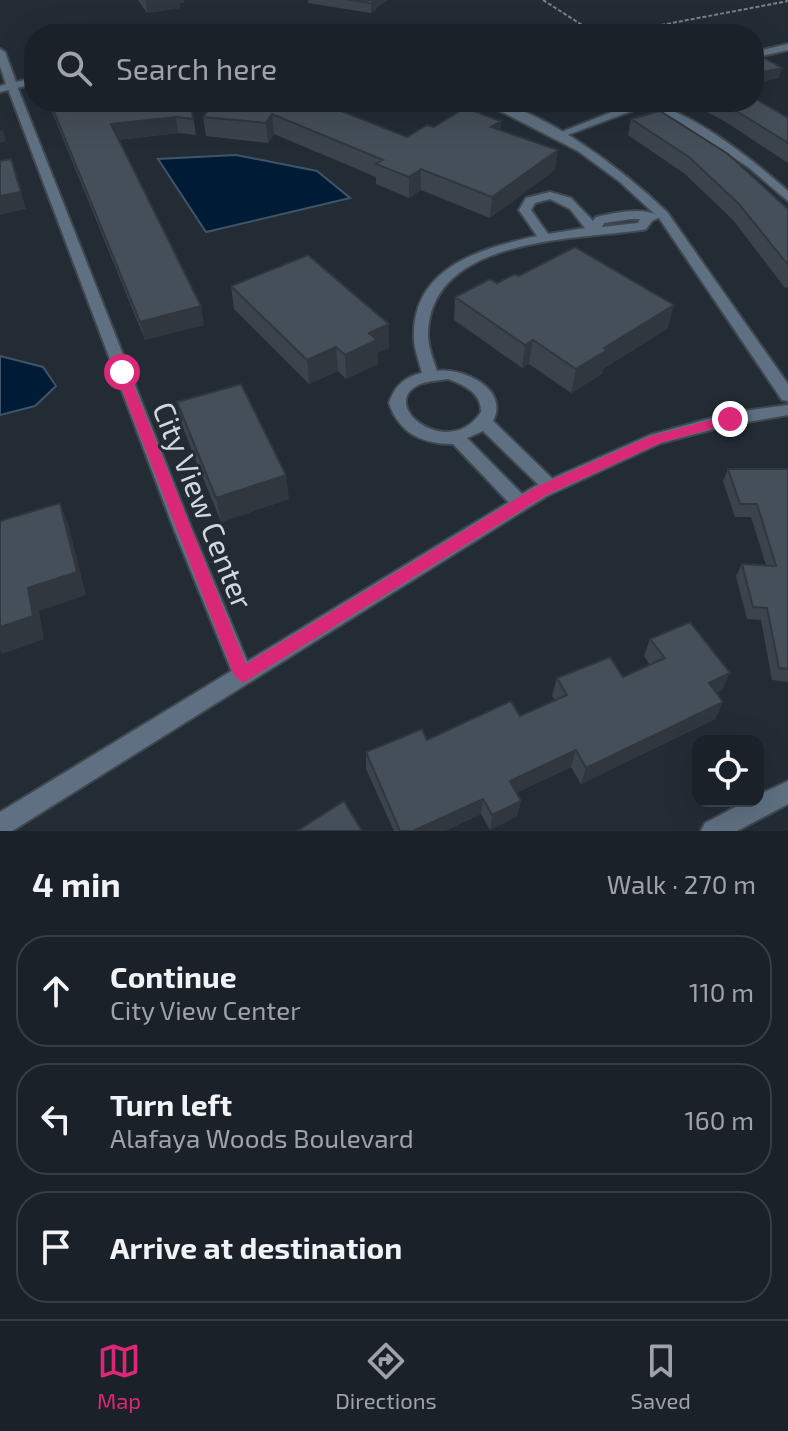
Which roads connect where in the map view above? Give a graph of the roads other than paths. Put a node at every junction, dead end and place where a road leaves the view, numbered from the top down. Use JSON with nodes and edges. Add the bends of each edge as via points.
{"nodes":[{"id":1,"x":788,"y":47,"type":"edge"},
{"id":2,"x":0,"y":52,"type":"edge"},
{"id":3,"x":764,"y":53,"type":"edge"},
{"id":4,"x":6,"y":87,"type":"edge"},
{"id":5,"x":511,"y":112,"type":"edge"},
{"id":6,"x":618,"y":112,"type":"edge"},
{"id":7,"x":666,"y":112,"type":"edge"},
{"id":8,"x":561,"y":134,"type":"junction"},
{"id":9,"x":788,"y":197,"type":"edge"},
{"id":10,"x":663,"y":215,"type":"junction"},
{"id":11,"x":593,"y":230,"type":"junction"},
{"id":12,"x":545,"y":239,"type":"junction"},
{"id":13,"x":430,"y":375,"type":"junction"},
{"id":14,"x":788,"y":396,"type":"edge"},
{"id":15,"x":788,"y":410,"type":"edge"},
{"id":16,"x":484,"y":421,"type":"junction"},
{"id":17,"x":456,"y":437,"type":"junction"},
{"id":18,"x":551,"y":486,"type":"junction"},
{"id":19,"x":520,"y":503,"type":"junction"},
{"id":20,"x":243,"y":675,"type":"junction"},
{"id":21,"x":788,"y":792,"type":"edge"},
{"id":22,"x":0,"y":825,"type":"edge"},
{"id":23,"x":713,"y":831,"type":"edge"}],
"edges":[{"from":1,"to":3,"type":"street"},
{"from":2,"to":4,"type":"street","name":"City View Center"},
{"from":4,"to":20,"type":"street","name":"City View Center"},
{"from":5,"to":8,"type":"street"},
{"from":6,"to":8,"type":"street"},
{"from":7,"to":9,"type":"street","via":[[752,165]]},
{"from":8,"to":10,"type":"street","via":[[615,170]]},
{"from":10,"to":11,"type":"street","via":[[647,218],[642,226]]},
{"from":10,"to":14,"type":"street"},
{"from":11,"to":12,"type":"street"},
{"from":11,"to":12,"type":"street","via":[[568,199],[544,196],[530,201],[525,210]]},
{"from":12,"to":13,"type":"street","via":[[482,254],[452,270],[430,291],[421,332]]},
{"from":13,"to":16,"type":"street","via":[[448,374],[478,386],[487,397]]},
{"from":13,"to":17,"type":"street","via":[[403,388],[397,412],[419,433]]},
{"from":15,"to":18,"type":"street","via":[[656,439]]},
{"from":16,"to":17,"type":"street"},
{"from":16,"to":18,"type":"street"},
{"from":17,"to":19,"type":"street"},
{"from":18,"to":19,"type":"street"},
{"from":19,"to":20,"type":"street"},
{"from":20,"to":22,"type":"street"},
{"from":21,"to":23,"type":"street"}]}
